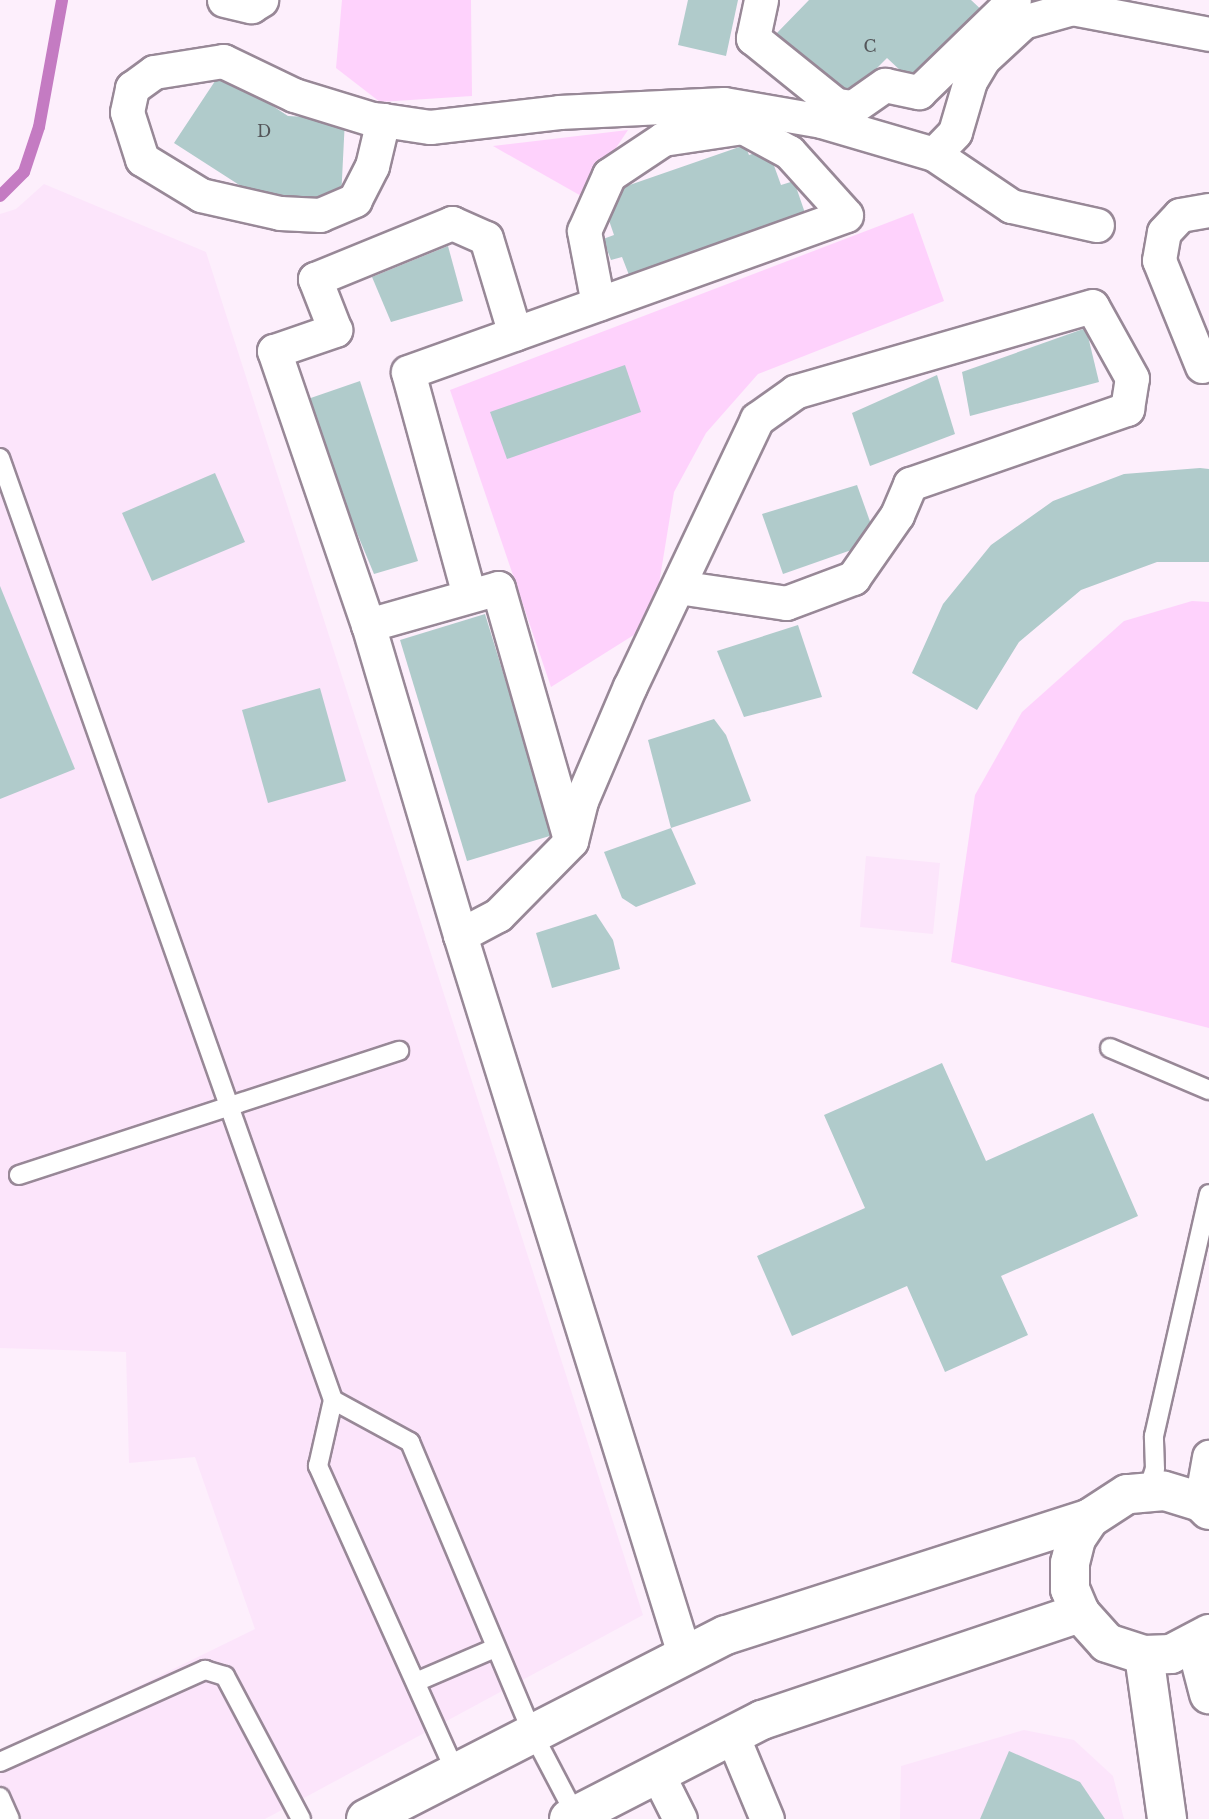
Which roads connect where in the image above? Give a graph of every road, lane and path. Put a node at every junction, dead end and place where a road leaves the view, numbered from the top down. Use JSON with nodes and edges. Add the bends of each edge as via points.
{"nodes":[{"id":1,"x":224,"y":0,"type":"edge"},
{"id":2,"x":261,"y":0,"type":"edge"},
{"id":3,"x":761,"y":0,"type":"edge"},
{"id":4,"x":1014,"y":0,"type":"edge"},
{"id":5,"x":1042,"y":6,"type":"edge"},
{"id":6,"x":1209,"y":34,"type":"edge"},
{"id":7,"x":973,"y":54,"type":"junction"},
{"id":8,"x":383,"y":120,"type":"junction"},
{"id":9,"x":934,"y":154,"type":"junction"},
{"id":10,"x":1209,"y":209,"type":"edge"},
{"id":11,"x":1097,"y":225,"type":"dead end"},
{"id":12,"x":598,"y":304,"type":"junction"},
{"id":13,"x":515,"y":334,"type":"junction"},
{"id":14,"x":1202,"y":366,"type":"dead end"},
{"id":15,"x":0,"y":458,"type":"edge"},
{"id":16,"x":678,"y":587,"type":"junction"},
{"id":17,"x":469,"y":595,"type":"junction"},
{"id":18,"x":368,"y":625,"type":"junction"},
{"id":19,"x":571,"y":841,"type":"junction"},
{"id":20,"x":460,"y":935,"type":"junction"},
{"id":21,"x":1110,"y":1048,"type":"dead end"},
{"id":22,"x":399,"y":1051,"type":"dead end"},
{"id":23,"x":1209,"y":1090,"type":"edge"},
{"id":24,"x":233,"y":1105,"type":"junction"},
{"id":25,"x":19,"y":1175,"type":"dead end"},
{"id":26,"x":1209,"y":1194,"type":"edge"},
{"id":27,"x":333,"y":1401,"type":"junction"},
{"id":28,"x":1209,"y":1457,"type":"edge"},
{"id":29,"x":1148,"y":1490,"type":"junction"},
{"id":30,"x":1207,"y":1505,"type":"edge"},
{"id":31,"x":1090,"y":1518,"type":"junction"},
{"id":32,"x":1080,"y":1613,"type":"junction"},
{"id":33,"x":1203,"y":1639,"type":"edge"},
{"id":34,"x":495,"y":1648,"type":"junction"},
{"id":35,"x":1144,"y":1655,"type":"junction"},
{"id":36,"x":685,"y":1657,"type":"junction"},
{"id":37,"x":416,"y":1682,"type":"junction"},
{"id":38,"x":1209,"y":1694,"type":"edge"},
{"id":39,"x":533,"y":1734,"type":"junction"},
{"id":40,"x":732,"y":1735,"type":"junction"},
{"id":41,"x":0,"y":1762,"type":"edge"},
{"id":42,"x":456,"y":1773,"type":"junction"},
{"id":43,"x":657,"y":1773,"type":"junction"},
{"id":44,"x":0,"y":1797,"type":"edge"},
{"id":45,"x":573,"y":1817,"type":"edge"},
{"id":46,"x":10,"y":1819,"type":"edge"},
{"id":47,"x":301,"y":1819,"type":"edge"},
{"id":48,"x":366,"y":1819,"type":"edge"},
{"id":49,"x":680,"y":1819,"type":"edge"},
{"id":50,"x":767,"y":1819,"type":"edge"},
{"id":51,"x":1167,"y":1819,"type":"edge"}],
"edges":[{"from":1,"to":2,"type":"street","via":[[251,6]]},
{"from":3,"to":7,"type":"street","via":[[753,38],[836,105],[853,107],[885,85],[919,92]]},
{"from":4,"to":7,"type":"street"},
{"from":5,"to":6,"type":"street"},
{"from":5,"to":7,"type":"street"},
{"from":7,"to":9,"type":"street","via":[[955,132]]},
{"from":8,"to":8,"type":"street","via":[[294,95],[223,61],[154,72],[132,88],[127,112],[142,159],[201,195],[280,214],[320,215],[355,200],[372,166]]},
{"from":8,"to":9,"type":"street","via":[[430,127],[559,112],[724,104],[821,121]]},
{"from":9,"to":11,"type":"street","via":[[1011,206]]},
{"from":10,"to":14,"type":"street","via":[[1180,215],[1164,232],[1159,260]]},
{"from":12,"to":12,"type":"street","via":[[637,289],[846,215],[789,152],[743,127],[663,139],[609,175],[584,231]]},
{"from":12,"to":13,"type":"street"},
{"from":13,"to":17,"type":"street","via":[[408,372]]},
{"from":13,"to":18,"type":"street","via":[[486,238],[452,223],[316,279],[335,330],[274,351]]},
{"from":15,"to":24,"type":"lane"},
{"from":16,"to":16,"type":"street","via":[[757,419],[795,392],[1092,306],[1132,378],[1127,409],[910,484],[897,515],[853,578],[786,603]]},
{"from":16,"to":19,"type":"street","via":[[581,801]]},
{"from":17,"to":18,"type":"street"},
{"from":17,"to":19,"type":"street","via":[[498,588]]},
{"from":18,"to":20,"type":"street"},
{"from":19,"to":20,"type":"street","via":[[498,915]]},
{"from":20,"to":36,"type":"street"},
{"from":21,"to":23,"type":"lane"},
{"from":22,"to":24,"type":"lane"},
{"from":24,"to":25,"type":"lane"},
{"from":24,"to":27,"type":"lane","via":[[273,1238]]},
{"from":26,"to":29,"type":"lane","via":[[1154,1436],[1156,1469]]},
{"from":27,"to":34,"type":"lane","via":[[410,1442]]},
{"from":27,"to":37,"type":"lane","via":[[318,1466]]},
{"from":28,"to":30,"type":"street"},
{"from":29,"to":30,"type":"main road"},
{"from":29,"to":31,"type":"main road","via":[[1127,1494]]},
{"from":31,"to":32,"type":"main road","via":[[1076,1539],[1070,1563],[1070,1589]]},
{"from":31,"to":36,"type":"main road","via":[[726,1635]]},
{"from":32,"to":35,"type":"main road","via":[[1107,1643]]},
{"from":32,"to":40,"type":"main road","via":[[762,1720]]},
{"from":33,"to":35,"type":"main road","via":[[1171,1654]]},
{"from":33,"to":38,"type":"main road"},
{"from":34,"to":37,"type":"lane"},
{"from":34,"to":39,"type":"lane"},
{"from":35,"to":51,"type":"main road"},
{"from":36,"to":39,"type":"main road"},
{"from":37,"to":42,"type":"lane"},
{"from":39,"to":42,"type":"main road"},
{"from":39,"to":45,"type":"lane"},
{"from":40,"to":43,"type":"main road"},
{"from":40,"to":50,"type":"street"},
{"from":41,"to":47,"type":"lane","via":[[205,1670],[225,1676]]},
{"from":42,"to":48,"type":"main road"},
{"from":43,"to":45,"type":"main road"},
{"from":43,"to":49,"type":"street"},
{"from":44,"to":46,"type":"lane"}]}
